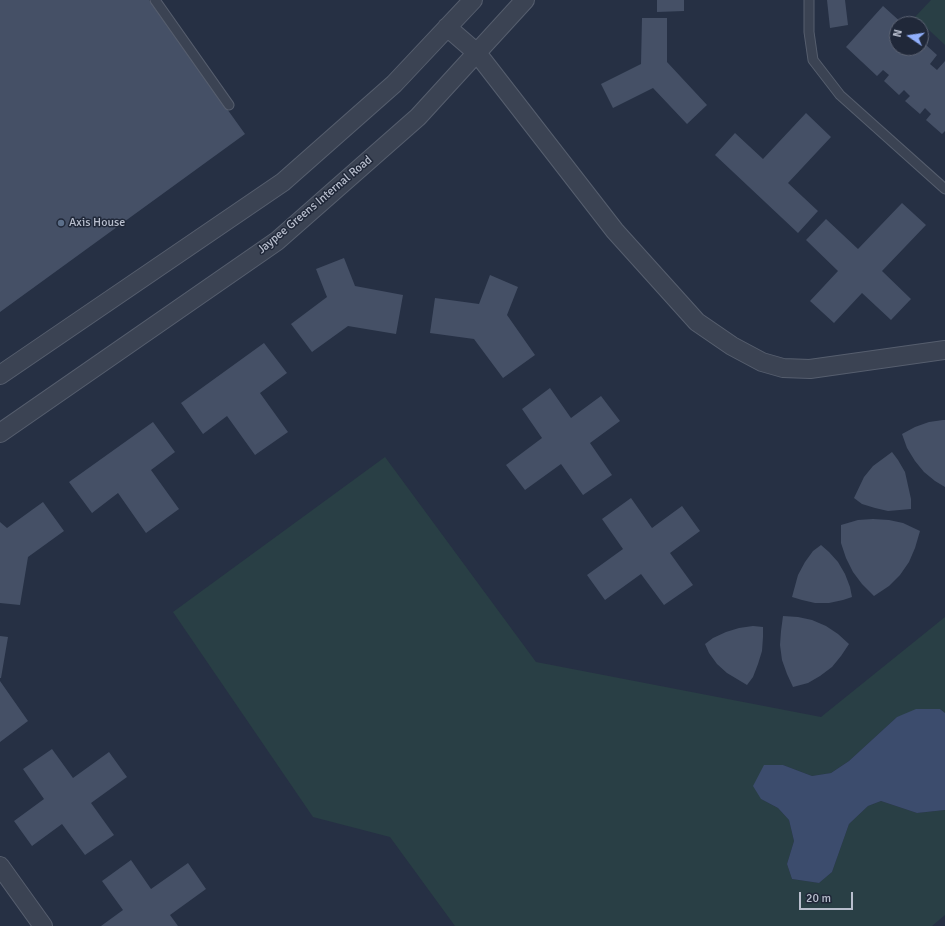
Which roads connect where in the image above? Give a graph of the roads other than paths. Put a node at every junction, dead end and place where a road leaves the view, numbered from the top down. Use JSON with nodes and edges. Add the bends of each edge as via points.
{"nodes":[{"id":1,"x":155,"y":0,"type":"edge"},
{"id":2,"x":473,"y":0,"type":"edge"},
{"id":3,"x":525,"y":0,"type":"edge"},
{"id":4,"x":809,"y":0,"type":"edge"},
{"id":5,"x":447,"y":27,"type":"junction"},
{"id":6,"x":477,"y":53,"type":"junction"},
{"id":7,"x":229,"y":105,"type":"dead end"},
{"id":8,"x":945,"y":189,"type":"edge"},
{"id":9,"x":945,"y":350,"type":"edge"},
{"id":10,"x":0,"y":375,"type":"edge"},
{"id":11,"x":0,"y":433,"type":"edge"},
{"id":12,"x":0,"y":866,"type":"edge"},
{"id":13,"x":43,"y":926,"type":"edge"}],
"edges":[{"from":1,"to":7,"type":"lane"},
{"from":2,"to":5,"type":"street"},
{"from":3,"to":6,"type":"street","name":"Jaypee Greens Internal Road"},
{"from":4,"to":8,"type":"lane","via":[[809,32],[813,60],[840,95]]},
{"from":5,"to":6,"type":"street"},
{"from":5,"to":10,"type":"street","via":[[394,84],[283,182]]},
{"from":6,"to":9,"type":"street","via":[[615,231],[697,322],[732,346],[762,362],[783,368],[810,369]]},
{"from":6,"to":11,"type":"street","name":"Jaypee Greens Internal Road","via":[[418,117],[277,241]]},
{"from":12,"to":13,"type":"street"}]}
